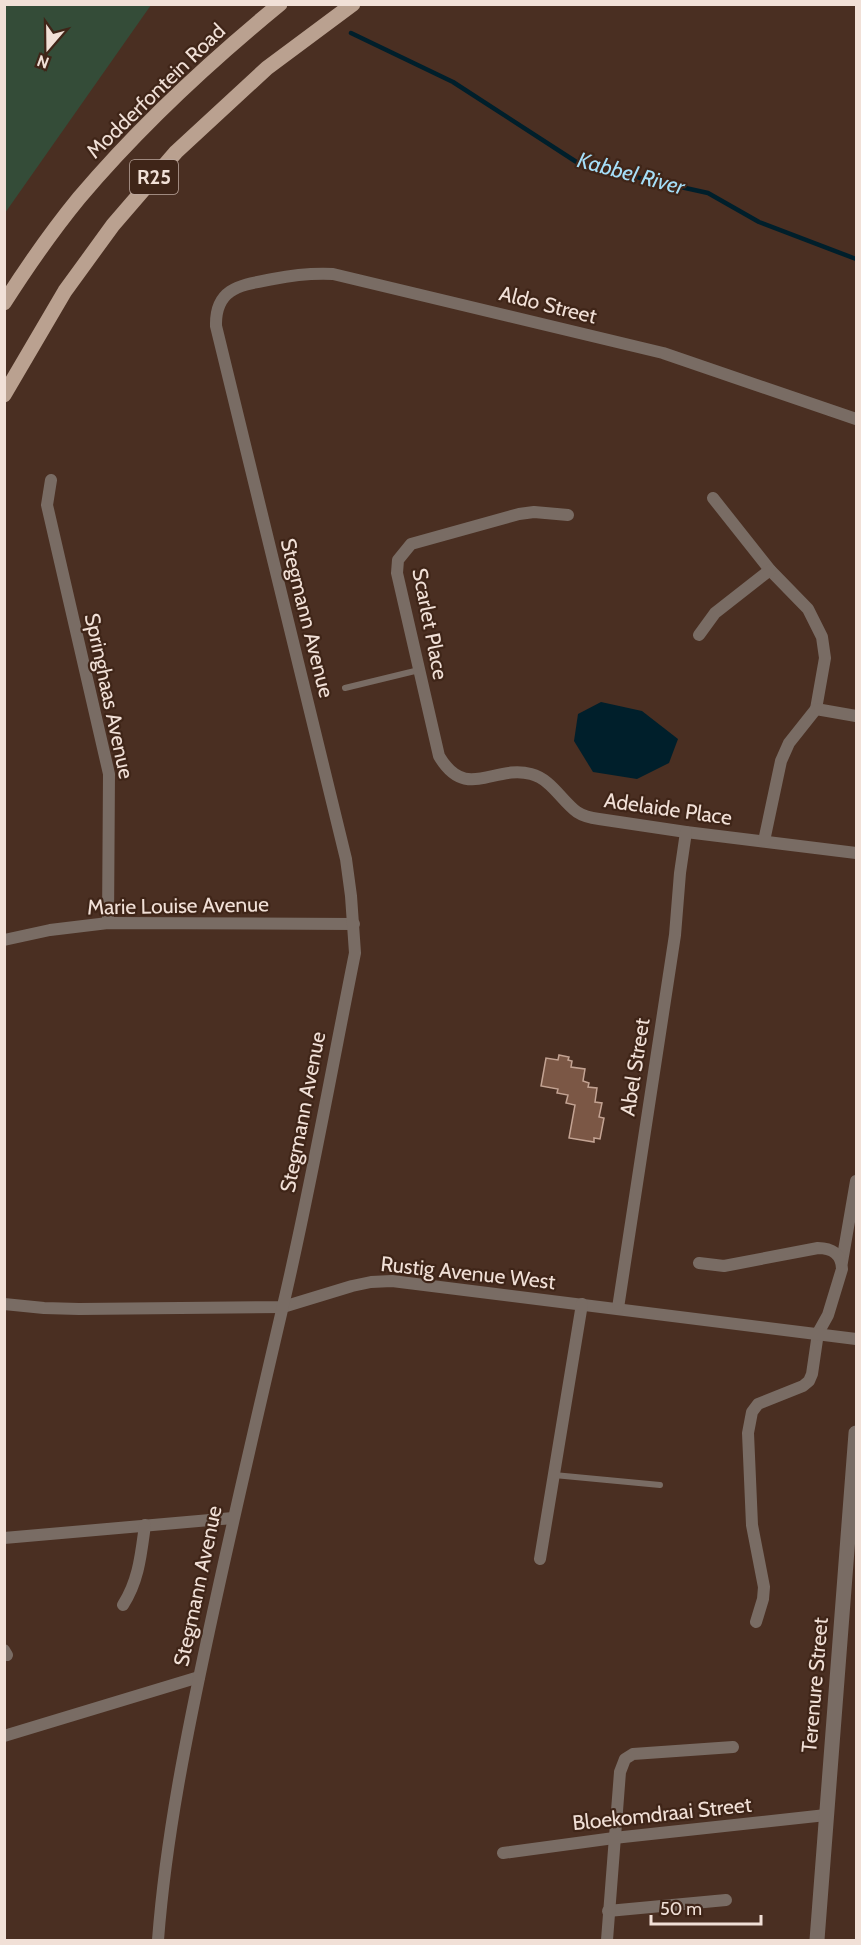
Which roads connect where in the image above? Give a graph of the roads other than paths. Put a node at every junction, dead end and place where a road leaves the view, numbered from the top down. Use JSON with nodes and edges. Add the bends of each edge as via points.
{"nodes":[{"id":1,"x":280,"y":4,"type":"edge"},
{"id":2,"x":353,"y":4,"type":"edge"},
{"id":3,"x":226,"y":296,"type":"joint"},
{"id":4,"x":4,"y":303,"type":"edge"},
{"id":5,"x":4,"y":395,"type":"edge"},
{"id":6,"x":856,"y":418,"type":"edge"},
{"id":7,"x":51,"y":480,"type":"dead end"},
{"id":8,"x":713,"y":498,"type":"dead end"},
{"id":9,"x":568,"y":515,"type":"dead end"},
{"id":10,"x":770,"y":570,"type":"junction"},
{"id":11,"x":699,"y":635,"type":"dead end"},
{"id":12,"x":419,"y":670,"type":"junction"},
{"id":13,"x":345,"y":688,"type":"dead end"},
{"id":14,"x":816,"y":709,"type":"junction"},
{"id":15,"x":856,"y":716,"type":"edge"},
{"id":16,"x":545,"y":781,"type":"joint"},
{"id":17,"x":686,"y":832,"type":"junction"},
{"id":18,"x":764,"y":841,"type":"junction"},
{"id":19,"x":856,"y":853,"type":"edge"},
{"id":20,"x":108,"y":923,"type":"junction"},
{"id":21,"x":354,"y":924,"type":"junction"},
{"id":22,"x":4,"y":940,"type":"edge"},
{"id":23,"x":856,"y":1181,"type":"edge"},
{"id":24,"x":842,"y":1262,"type":"junction"},
{"id":25,"x":699,"y":1263,"type":"dead end"},
{"id":26,"x":4,"y":1304,"type":"edge"},
{"id":27,"x":582,"y":1304,"type":"junction"},
{"id":28,"x":283,"y":1307,"type":"junction"},
{"id":29,"x":618,"y":1308,"type":"junction"},
{"id":30,"x":818,"y":1333,"type":"junction"},
{"id":31,"x":856,"y":1339,"type":"edge"},
{"id":32,"x":856,"y":1433,"type":"edge"},
{"id":33,"x":554,"y":1475,"type":"junction"},
{"id":34,"x":660,"y":1485,"type":"dead end"},
{"id":35,"x":233,"y":1518,"type":"junction"},
{"id":36,"x":145,"y":1525,"type":"junction"},
{"id":37,"x":4,"y":1538,"type":"edge"},
{"id":38,"x":540,"y":1559,"type":"dead end"},
{"id":39,"x":123,"y":1605,"type":"dead end"},
{"id":40,"x":756,"y":1622,"type":"dead end"},
{"id":41,"x":199,"y":1677,"type":"junction"},
{"id":42,"x":4,"y":1736,"type":"edge"},
{"id":43,"x":733,"y":1747,"type":"dead end"},
{"id":44,"x":826,"y":1815,"type":"junction"},
{"id":45,"x":614,"y":1838,"type":"junction"},
{"id":46,"x":503,"y":1853,"type":"dead end"},
{"id":47,"x":726,"y":1900,"type":"dead end"},
{"id":48,"x":608,"y":1911,"type":"junction"},
{"id":49,"x":158,"y":1941,"type":"edge"},
{"id":50,"x":607,"y":1941,"type":"edge"},
{"id":51,"x":817,"y":1941,"type":"edge"}],
"edges":[{"from":1,"to":4,"type":"main road","name":"Modderfontein Road","number":"R25","via":[[145,125],[78,199]]},
{"from":2,"to":5,"type":"main road","number":"R25","via":[[267,68],[176,152],[113,225],[65,291]]},
{"from":3,"to":6,"type":"street","name":"Aldo Street","via":[[239,285],[306,273],[333,274],[663,353]]},
{"from":3,"to":21,"type":"street","name":"Stegmann Avenue","via":[[219,304],[216,326],[346,859]]},
{"from":7,"to":20,"type":"street","name":"Springhaas Avenue","via":[[47,505],[109,774]]},
{"from":8,"to":10,"type":"street"},
{"from":9,"to":12,"type":"street","name":"Scarlet Place","via":[[519,514],[411,544],[404,551],[397,573]]},
{"from":10,"to":11,"type":"street","via":[[715,613]]},
{"from":10,"to":14,"type":"street","via":[[808,609],[822,638],[825,658]]},
{"from":12,"to":13,"type":"lane"},
{"from":12,"to":16,"type":"street","name":"Scarlet Place","via":[[439,756],[446,768],[469,780],[521,772]]},
{"from":14,"to":15,"type":"street"},
{"from":14,"to":18,"type":"street","via":[[789,743]]},
{"from":16,"to":17,"type":"street","name":"Adelaide Place","via":[[587,817]]},
{"from":17,"to":18,"type":"street","name":"Adelaide Place"},
{"from":17,"to":29,"type":"street","name":"Abel Street","via":[[675,935]]},
{"from":18,"to":19,"type":"street","name":"Adelaide Place"},
{"from":20,"to":21,"type":"street","name":"Marie Louise Avenue"},
{"from":20,"to":22,"type":"street","name":"Marie Louise Avenue"},
{"from":21,"to":28,"type":"street","name":"Stegmann Avenue","via":[[354,953]]},
{"from":23,"to":24,"type":"street"},
{"from":24,"to":25,"type":"street","via":[[832,1250],[818,1248],[724,1266]]},
{"from":24,"to":30,"type":"street","via":[[828,1315]]},
{"from":26,"to":28,"type":"street","name":"Rustig Avenue West","via":[[79,1309]]},
{"from":27,"to":28,"type":"street","name":"Rustig Avenue West","via":[[392,1281],[352,1286]]},
{"from":27,"to":29,"type":"street","name":"Rustig Avenue West"},
{"from":27,"to":33,"type":"street"},
{"from":28,"to":35,"type":"street","name":"Stegmann Avenue"},
{"from":29,"to":30,"type":"street","name":"Rustig Avenue West"},
{"from":30,"to":31,"type":"street","name":"Rustig Avenue West"},
{"from":30,"to":40,"type":"street","via":[[809,1381],[758,1404],[749,1421],[752,1525],[764,1587]]},
{"from":32,"to":44,"type":"street","name":"Terenure Street"},
{"from":33,"to":34,"type":"lane"},
{"from":33,"to":38,"type":"street"},
{"from":35,"to":36,"type":"street"},
{"from":35,"to":41,"type":"street","name":"Stegmann Avenue"},
{"from":36,"to":37,"type":"street"},
{"from":36,"to":39,"type":"street","via":[[138,1575]]},
{"from":41,"to":42,"type":"street"},
{"from":41,"to":49,"type":"street","name":"Stegmann Avenue","via":[[168,1843]]},
{"from":43,"to":45,"type":"street","via":[[628,1756],[620,1772]]},
{"from":44,"to":45,"type":"street","name":"Bloekomdraai Street"},
{"from":44,"to":51,"type":"street","name":"Terenure Street"},
{"from":45,"to":46,"type":"street","name":"Bloekomdraai Street"},
{"from":45,"to":48,"type":"street"},
{"from":47,"to":48,"type":"street"},
{"from":48,"to":50,"type":"street"}]}
